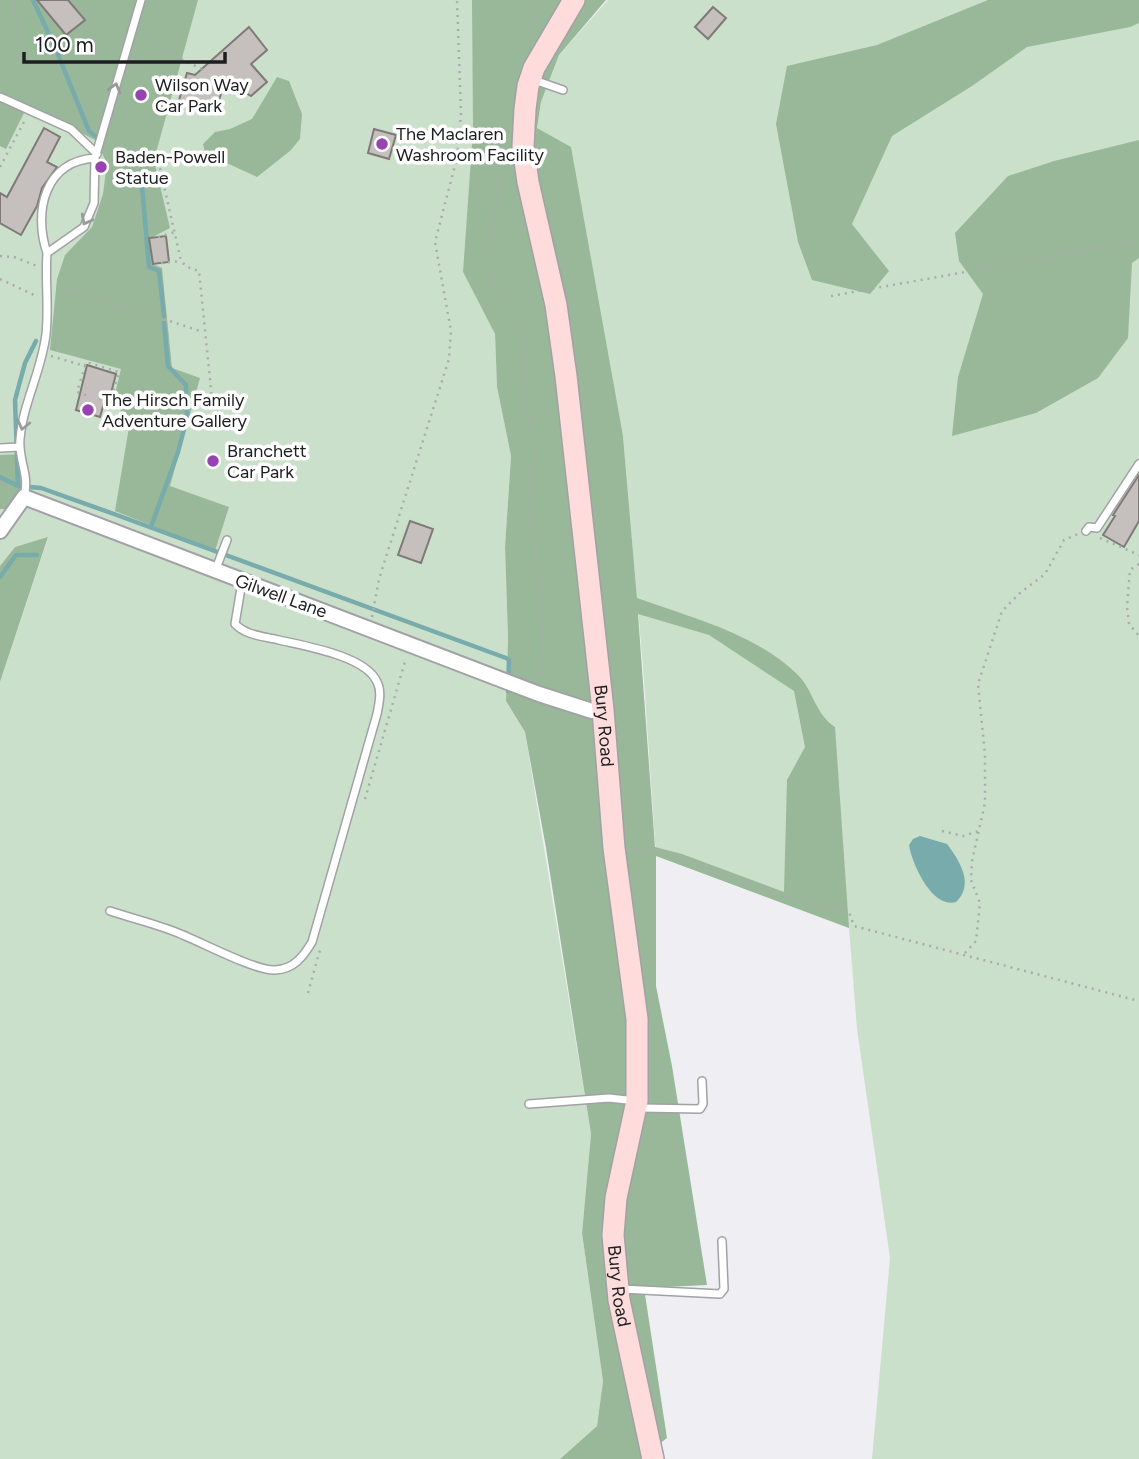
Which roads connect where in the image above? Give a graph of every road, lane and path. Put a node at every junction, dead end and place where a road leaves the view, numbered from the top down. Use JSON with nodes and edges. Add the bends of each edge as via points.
{"nodes":[{"id":1,"x":13,"y":0,"type":"edge"},
{"id":2,"x":73,"y":0,"type":"edge"},
{"id":3,"x":141,"y":0,"type":"edge"},
{"id":4,"x":457,"y":0,"type":"edge"},
{"id":5,"x":540,"y":0,"type":"edge"},
{"id":6,"x":574,"y":0,"type":"edge"},
{"id":7,"x":156,"y":47,"type":"dead end"},
{"id":8,"x":526,"y":47,"type":"dead end"},
{"id":9,"x":122,"y":64,"type":"junction"},
{"id":10,"x":206,"y":71,"type":"dead end"},
{"id":11,"x":148,"y":72,"type":"dead end"},
{"id":12,"x":531,"y":79,"type":"junction"},
{"id":13,"x":117,"y":84,"type":"junction"},
{"id":14,"x":563,"y":90,"type":"dead end"},
{"id":15,"x":0,"y":97,"type":"edge"},
{"id":16,"x":31,"y":110,"type":"junction"},
{"id":17,"x":505,"y":141,"type":"dead end"},
{"id":18,"x":124,"y":150,"type":"dead end"},
{"id":19,"x":96,"y":156,"type":"junction"},
{"id":20,"x":0,"y":167,"type":"edge"},
{"id":21,"x":175,"y":232,"type":"junction"},
{"id":22,"x":158,"y":237,"type":"dead end"},
{"id":23,"x":1139,"y":241,"type":"edge"},
{"id":24,"x":47,"y":253,"type":"junction"},
{"id":25,"x":0,"y":256,"type":"edge"},
{"id":26,"x":181,"y":261,"type":"junction"},
{"id":27,"x":161,"y":263,"type":"dead end"},
{"id":28,"x":46,"y":270,"type":"junction"},
{"id":29,"x":0,"y":279,"type":"edge"},
{"id":30,"x":45,"y":280,"type":"junction"},
{"id":31,"x":831,"y":296,"type":"dead end"},
{"id":32,"x":46,"y":301,"type":"junction"},
{"id":33,"x":203,"y":332,"type":"junction"},
{"id":34,"x":42,"y":354,"type":"junction"},
{"id":35,"x":85,"y":366,"type":"junction"},
{"id":36,"x":88,"y":396,"type":"dead end"},
{"id":37,"x":99,"y":399,"type":"dead end"},
{"id":38,"x":212,"y":399,"type":"dead end"},
{"id":39,"x":111,"y":400,"type":"junction"},
{"id":40,"x":220,"y":431,"type":"dead end"},
{"id":41,"x":0,"y":448,"type":"edge"},
{"id":42,"x":16,"y":448,"type":"junction"},
{"id":43,"x":1139,"y":464,"type":"edge"},
{"id":44,"x":24,"y":497,"type":"junction"},
{"id":45,"x":0,"y":531,"type":"edge"},
{"id":46,"x":1086,"y":531,"type":"junction"},
{"id":47,"x":227,"y":540,"type":"dead end"},
{"id":48,"x":1139,"y":555,"type":"edge"},
{"id":49,"x":1139,"y":564,"type":"edge"},
{"id":50,"x":215,"y":571,"type":"junction"},
{"id":51,"x":242,"y":582,"type":"junction"},
{"id":52,"x":374,"y":609,"type":"dead end"},
{"id":53,"x":1139,"y":636,"type":"edge"},
{"id":54,"x":540,"y":694,"type":"junction"},
{"id":55,"x":603,"y":710,"type":"junction"},
{"id":56,"x":942,"y":831,"type":"dead end"},
{"id":57,"x":979,"y":831,"type":"junction"},
{"id":58,"x":614,"y":848,"type":"junction"},
{"id":59,"x":110,"y":911,"type":"dead end"},
{"id":60,"x":965,"y":953,"type":"junction"},
{"id":61,"x":1139,"y":1001,"type":"edge"},
{"id":62,"x":702,"y":1081,"type":"dead end"},
{"id":63,"x":529,"y":1104,"type":"dead end"},
{"id":64,"x":636,"y":1105,"type":"junction"},
{"id":65,"x":722,"y":1241,"type":"dead end"},
{"id":66,"x":617,"y":1289,"type":"junction"},
{"id":67,"x":653,"y":1459,"type":"edge"}],
"edges":[{"from":1,"to":16,"type":"path"},
{"from":2,"to":13,"type":"path","via":[[89,20],[101,77]]},
{"from":3,"to":9,"type":"lane"},
{"from":4,"to":52,"type":"path","via":[[461,114],[457,158],[435,242],[451,331],[449,359],[379,579]]},
{"from":5,"to":8,"type":"path"},
{"from":6,"to":12,"type":"street","name":"Bury Road"},
{"from":7,"to":10,"type":"path"},
{"from":9,"to":11,"type":"path"},
{"from":9,"to":13,"type":"lane"},
{"from":12,"to":14,"type":"lane"},
{"from":12,"to":55,"type":"street","name":"Bury Road","via":[[524,163],[556,306]]},
{"from":19,"to":13,"type":"lane","one_way":true},
{"from":15,"to":16,"type":"lane"},
{"from":16,"to":19,"type":"lane","via":[[71,129]]},
{"from":16,"to":20,"type":"path"},
{"from":17,"to":54,"type":"path","via":[[489,263],[496,291],[519,316],[528,344],[523,382],[534,452],[530,505],[543,620]]},
{"from":18,"to":21,"type":"path","via":[[159,164]]},
{"from":19,"to":24,"type":"lane","one_way":true,"via":[[94,203],[84,227]]},
{"from":19,"to":24,"type":"lane","via":[[64,167],[52,181],[41,218]]},
{"from":21,"to":22,"type":"path"},
{"from":21,"to":26,"type":"path"},
{"from":23,"to":31,"type":"path"},
{"from":24,"to":28,"type":"lane"},
{"from":25,"to":28,"type":"path"},
{"from":26,"to":27,"type":"path"},
{"from":26,"to":33,"type":"path","via":[[199,271]]},
{"from":28,"to":30,"type":"lane"},
{"from":29,"to":32,"type":"path"},
{"from":30,"to":32,"type":"lane"},
{"from":30,"to":33,"type":"path"},
{"from":32,"to":34,"type":"lane"},
{"from":33,"to":38,"type":"path"},
{"from":34,"to":35,"type":"path"},
{"from":34,"to":42,"type":"lane","one_way":true},
{"from":35,"to":36,"type":"path","via":[[77,392]]},
{"from":35,"to":39,"type":"path","via":[[86,362],[118,372]]},
{"from":37,"to":39,"type":"path"},
{"from":39,"to":40,"type":"path"},
{"from":41,"to":42,"type":"lane"},
{"from":42,"to":44,"type":"lane","via":[[28,484]]},
{"from":43,"to":46,"type":"lane","via":[[1097,528]]},
{"from":44,"to":45,"type":"street"},
{"from":44,"to":50,"type":"street","name":"Gilwell Lane"},
{"from":46,"to":48,"type":"path"},
{"from":46,"to":57,"type":"path","via":[[1064,540],[1045,574],[1002,611],[978,684],[985,754],[985,803]]},
{"from":47,"to":50,"type":"lane"},
{"from":49,"to":53,"type":"path","via":[[1130,570],[1127,607],[1129,624]]},
{"from":50,"to":51,"type":"street","name":"Gilwell Lane"},
{"from":51,"to":54,"type":"street","name":"Gilwell Lane"},
{"from":51,"to":59,"type":"lane","via":[[235,624],[243,633],[358,663],[378,683],[377,714],[312,942],[290,968],[273,971]]},
{"from":54,"to":55,"type":"street","name":"Gilwell Lane","via":[[592,711]]},
{"from":55,"to":58,"type":"street","name":"Bury Road"},
{"from":56,"to":57,"type":"path","via":[[963,836]]},
{"from":57,"to":60,"type":"path","via":[[971,880],[980,903],[979,916],[976,940]]},
{"from":58,"to":60,"type":"path","via":[[660,851],[778,894],[849,912],[854,926]]},
{"from":58,"to":64,"type":"street","name":"Bury Road","via":[[638,1019]]},
{"from":60,"to":61,"type":"path"},
{"from":62,"to":64,"type":"lane","via":[[700,1109]]},
{"from":63,"to":64,"type":"lane","via":[[609,1098]]},
{"from":64,"to":66,"type":"street","name":"Bury Road","via":[[613,1218]]},
{"from":65,"to":66,"type":"lane","via":[[724,1289],[720,1294]]},
{"from":66,"to":67,"type":"street","name":"Bury Road"}]}
